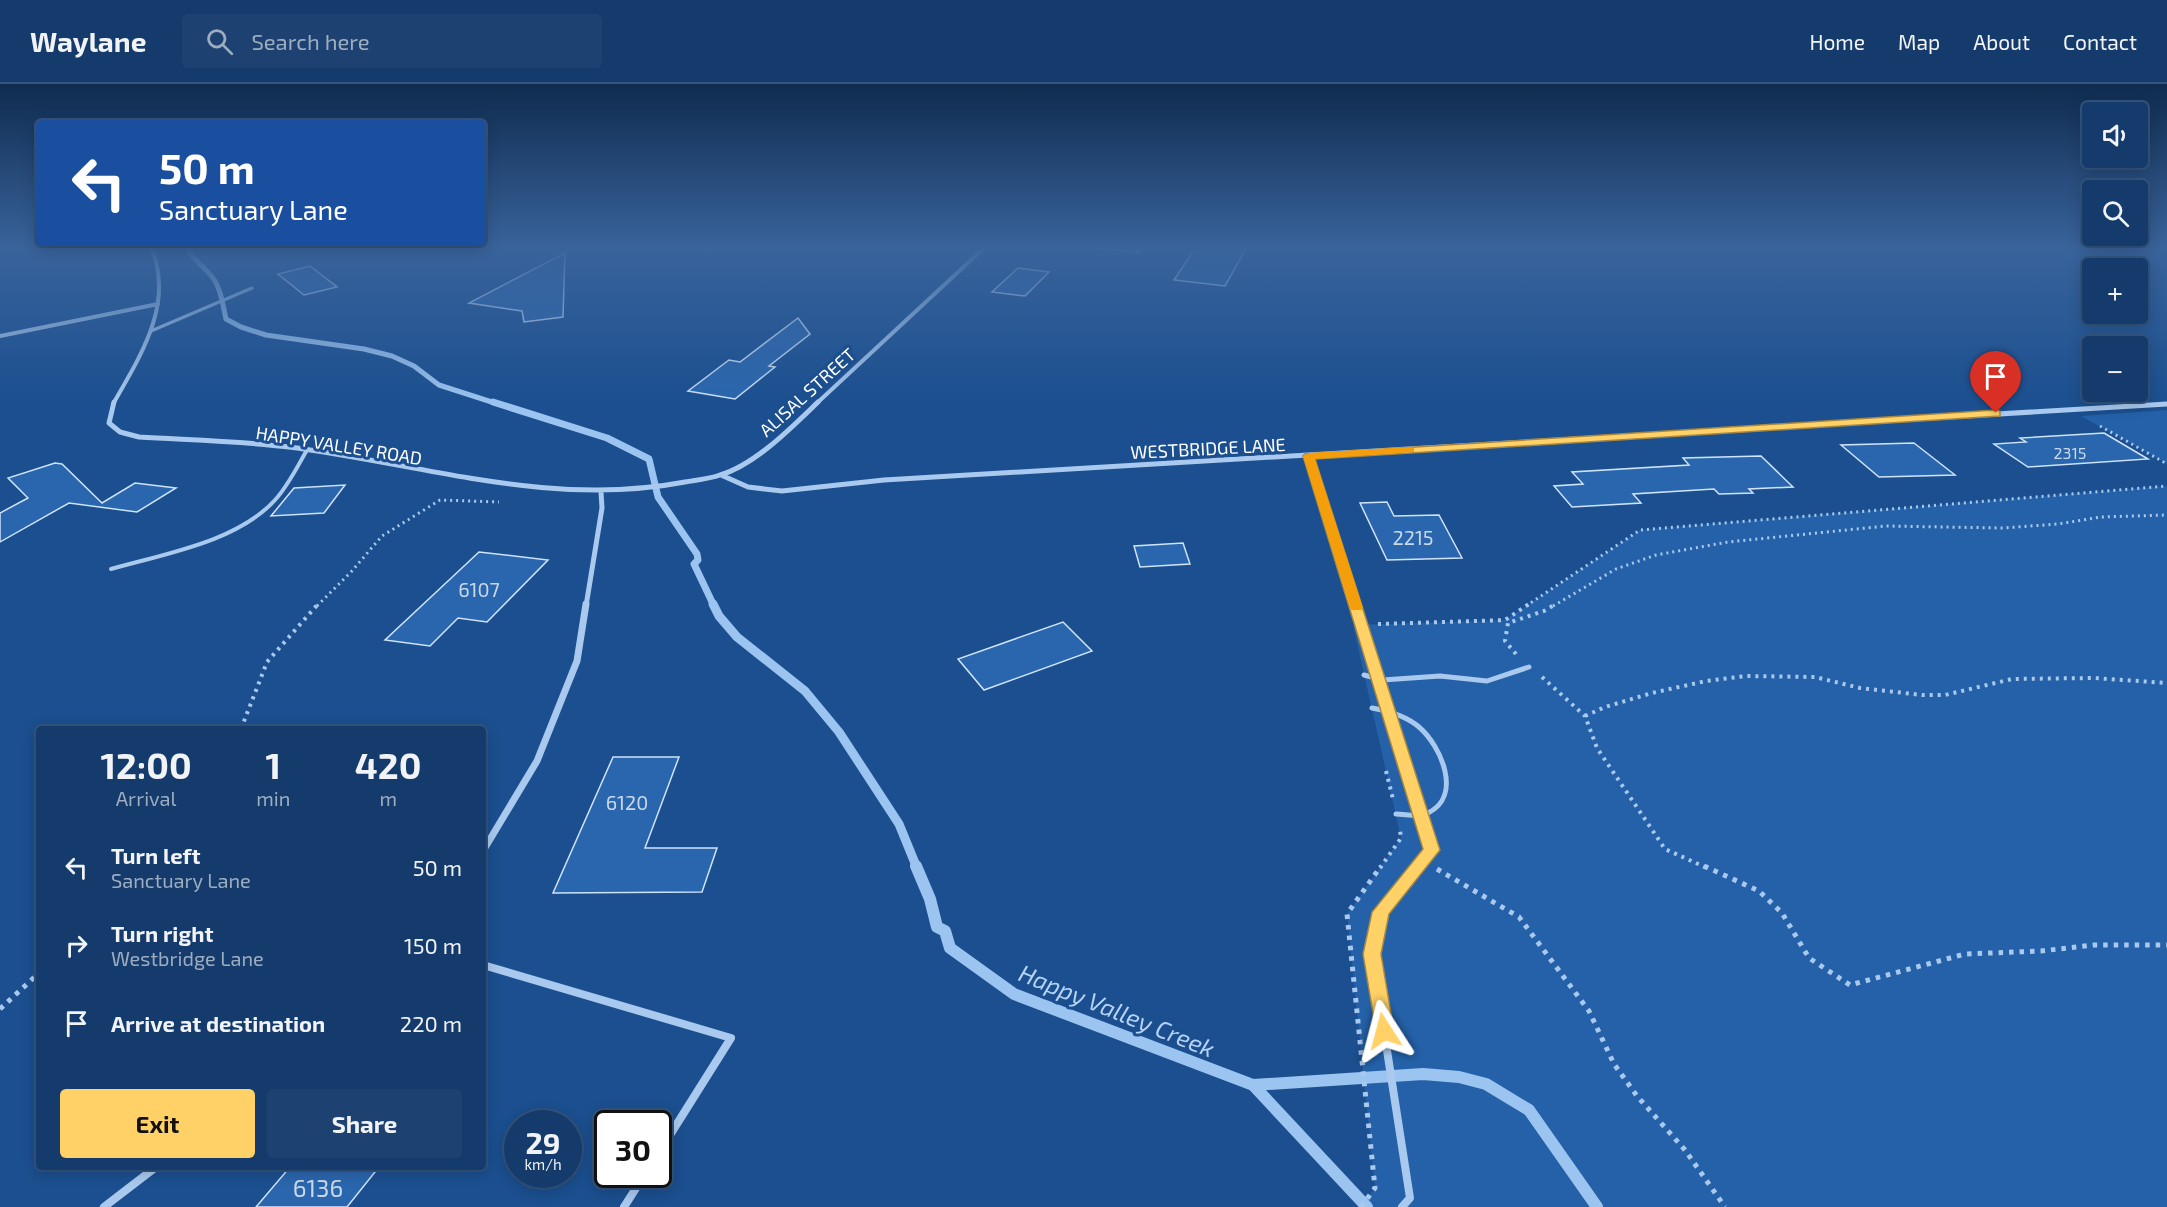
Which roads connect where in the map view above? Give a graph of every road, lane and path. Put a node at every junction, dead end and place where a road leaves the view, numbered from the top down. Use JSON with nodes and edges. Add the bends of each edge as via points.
{"nodes":[{"id":1,"x":159,"y":299,"type":"edge"},
{"id":2,"x":225,"y":299,"type":"edge"},
{"id":3,"x":929,"y":299,"type":"edge"},
{"id":4,"x":158,"y":304,"type":"junction"},
{"id":5,"x":151,"y":331,"type":"junction"},
{"id":6,"x":0,"y":336,"type":"edge"},
{"id":7,"x":2167,"y":404,"type":"edge"},
{"id":8,"x":2090,"y":421,"type":"dead end"},
{"id":9,"x":307,"y":450,"type":"junction"},
{"id":10,"x":1309,"y":456,"type":"junction"},
{"id":11,"x":2167,"y":464,"type":"edge"},
{"id":12,"x":721,"y":475,"type":"junction"},
{"id":13,"x":2167,"y":486,"type":"edge"},
{"id":14,"x":601,"y":492,"type":"junction"},
{"id":15,"x":509,"y":502,"type":"dead end"},
{"id":16,"x":2167,"y":515,"type":"edge"},
{"id":17,"x":111,"y":569,"type":"dead end"},
{"id":18,"x":1361,"y":624,"type":"junction"},
{"id":19,"x":1529,"y":667,"type":"junction"},
{"id":20,"x":1364,"y":675,"type":"dead end"},
{"id":21,"x":1378,"y":678,"type":"junction"},
{"id":22,"x":2167,"y":683,"type":"edge"},
{"id":23,"x":1372,"y":708,"type":"dead end"},
{"id":24,"x":1388,"y":710,"type":"junction"},
{"id":25,"x":1585,"y":716,"type":"junction"},
{"id":26,"x":242,"y":726,"type":"edge"},
{"id":27,"x":1384,"y":761,"type":"dead end"},
{"id":28,"x":1396,"y":814,"type":"junction"},
{"id":29,"x":1421,"y":814,"type":"junction"},
{"id":30,"x":486,"y":846,"type":"edge"},
{"id":31,"x":1432,"y":850,"type":"junction"},
{"id":32,"x":2167,"y":945,"type":"edge"},
{"id":33,"x":486,"y":966,"type":"edge"},
{"id":34,"x":36,"y":976,"type":"edge"},
{"id":35,"x":0,"y":1009,"type":"edge"},
{"id":36,"x":672,"y":1132,"type":"edge"},
{"id":37,"x":152,"y":1170,"type":"edge"},
{"id":38,"x":636,"y":1188,"type":"edge"},
{"id":39,"x":104,"y":1207,"type":"edge"},
{"id":40,"x":624,"y":1207,"type":"edge"},
{"id":41,"x":1361,"y":1207,"type":"edge"},
{"id":42,"x":1403,"y":1207,"type":"edge"},
{"id":43,"x":1725,"y":1207,"type":"edge"}],
"edges":[{"from":1,"to":4,"type":"street","name":"HAPPY VALLEY ROAD"},
{"from":2,"to":5,"type":"lane"},
{"from":3,"to":12,"type":"street","name":"ALISAL STREET","via":[[789,429],[742,465]]},
{"from":4,"to":5,"type":"street","name":"HAPPY VALLEY ROAD"},
{"from":4,"to":6,"type":"street"},
{"from":5,"to":9,"type":"street","name":"HAPPY VALLEY ROAD","via":[[110,408],[109,423],[120,432],[139,437]]},
{"from":7,"to":10,"type":"street","name":"WESTBRIDGE LANE"},
{"from":8,"to":11,"type":"path"},
{"from":9,"to":14,"type":"street","name":"HAPPY VALLEY ROAD","via":[[481,482]]},
{"from":9,"to":17,"type":"lane","via":[[272,503],[247,522],[194,544]]},
{"from":10,"to":12,"type":"street","name":"WESTBRIDGE LANE","via":[[884,480],[782,491],[748,487]]},
{"from":10,"to":18,"type":"street"},
{"from":12,"to":14,"type":"street","name":"HAPPY VALLEY ROAD"},
{"from":13,"to":18,"type":"path","via":[[1640,530],[1505,620]]},
{"from":14,"to":30,"type":"street","via":[[602,508],[577,661],[537,760]]},
{"from":15,"to":26,"type":"path","via":[[440,500],[382,536],[267,662]]},
{"from":16,"to":19,"type":"path","via":[[2101,517],[2003,528],[1886,526],[1728,542],[1656,555],[1616,570],[1544,611],[1508,623],[1505,641]]},
{"from":18,"to":21,"type":"street"},
{"from":19,"to":21,"type":"lane","via":[[1487,681],[1440,676]]},
{"from":19,"to":25,"type":"path"},
{"from":20,"to":21,"type":"lane"},
{"from":21,"to":24,"type":"street"},
{"from":22,"to":25,"type":"path","via":[[2094,678],[2012,679],[1945,694],[1922,695],[1860,688],[1815,677],[1746,676],[1652,693]]},
{"from":23,"to":24,"type":"lane"},
{"from":24,"to":29,"type":"street"},
{"from":24,"to":29,"type":"lane","via":[[1425,733],[1444,767],[1448,786],[1439,806]]},
{"from":25,"to":32,"type":"path","via":[[1597,748],[1665,849],[1759,891],[1782,912],[1809,958],[1850,985],[1965,954],[2094,945]]},
{"from":27,"to":28,"type":"path"},
{"from":28,"to":29,"type":"lane"},
{"from":28,"to":41,"type":"path","via":[[1401,838],[1347,914],[1375,1188]]},
{"from":29,"to":31,"type":"street"},
{"from":31,"to":42,"type":"street","via":[[1381,912],[1372,954],[1410,1198]]},
{"from":31,"to":43,"type":"path","via":[[1436,868],[1520,917],[1589,1011],[1614,1064],[1685,1150]]},
{"from":33,"to":36,"type":"street","via":[[731,1038]]},
{"from":34,"to":35,"type":"path"},
{"from":37,"to":39,"type":"street"},
{"from":38,"to":40,"type":"street"}]}
